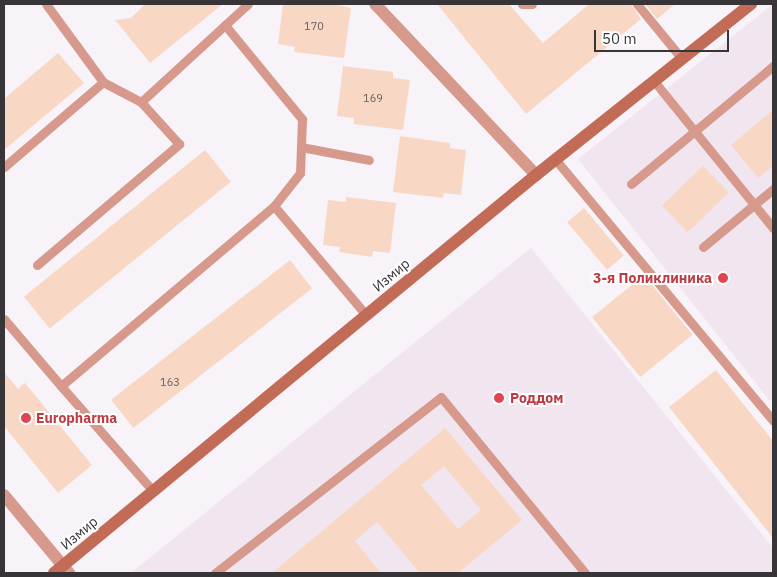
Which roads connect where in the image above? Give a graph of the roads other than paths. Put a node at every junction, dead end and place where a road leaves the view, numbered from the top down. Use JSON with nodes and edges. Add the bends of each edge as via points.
{"nodes":[{"id":1,"x":46,"y":4,"type":"edge"},
{"id":2,"x":248,"y":4,"type":"edge"},
{"id":3,"x":376,"y":4,"type":"edge"},
{"id":4,"x":522,"y":4,"type":"edge"},
{"id":5,"x":532,"y":4,"type":"edge"},
{"id":6,"x":637,"y":4,"type":"edge"},
{"id":7,"x":751,"y":4,"type":"edge"},
{"id":8,"x":226,"y":25,"type":"junction"},
{"id":9,"x":682,"y":59,"type":"junction"},
{"id":10,"x":773,"y":66,"type":"edge"},
{"id":11,"x":654,"y":81,"type":"junction"},
{"id":12,"x":104,"y":82,"type":"junction"},
{"id":13,"x":141,"y":102,"type":"junction"},
{"id":14,"x":695,"y":131,"type":"junction"},
{"id":15,"x":301,"y":147,"type":"junction"},
{"id":16,"x":555,"y":159,"type":"junction"},
{"id":17,"x":369,"y":160,"type":"dead end"},
{"id":18,"x":4,"y":168,"type":"edge"},
{"id":19,"x":536,"y":175,"type":"junction"},
{"id":20,"x":631,"y":184,"type":"dead end"},
{"id":21,"x":773,"y":188,"type":"edge"},
{"id":22,"x":754,"y":204,"type":"junction"},
{"id":23,"x":274,"y":206,"type":"junction"},
{"id":24,"x":773,"y":228,"type":"edge"},
{"id":25,"x":703,"y":248,"type":"dead end"},
{"id":26,"x":37,"y":265,"type":"dead end"},
{"id":27,"x":366,"y":315,"type":"junction"},
{"id":28,"x":4,"y":319,"type":"edge"},
{"id":29,"x":61,"y":386,"type":"junction"},
{"id":30,"x":773,"y":421,"type":"edge"},
{"id":31,"x":153,"y":491,"type":"junction"},
{"id":32,"x":4,"y":495,"type":"edge"},
{"id":33,"x":62,"y":571,"type":"edge"},
{"id":34,"x":214,"y":573,"type":"edge"},
{"id":35,"x":585,"y":573,"type":"edge"}],
"edges":[{"from":1,"to":12,"type":"lane"},
{"from":2,"to":8,"type":"lane"},
{"from":3,"to":19,"type":"street"},
{"from":4,"to":5,"type":"lane"},
{"from":6,"to":9,"type":"lane"},
{"from":7,"to":9,"type":"street","name":"Измир"},
{"from":8,"to":13,"type":"lane"},
{"from":8,"to":15,"type":"lane","via":[[302,119]]},
{"from":9,"to":11,"type":"street","name":"Измир"},
{"from":10,"to":14,"type":"lane"},
{"from":11,"to":14,"type":"lane"},
{"from":11,"to":16,"type":"street","name":"Измир"},
{"from":12,"to":13,"type":"lane"},
{"from":12,"to":18,"type":"lane"},
{"from":13,"to":26,"type":"lane","via":[[179,144]]},
{"from":14,"to":20,"type":"lane"},
{"from":14,"to":22,"type":"lane"},
{"from":15,"to":17,"type":"lane"},
{"from":15,"to":23,"type":"lane","via":[[300,173]]},
{"from":16,"to":19,"type":"street","name":"Измир"},
{"from":16,"to":30,"type":"lane"},
{"from":19,"to":27,"type":"street","name":"Измир"},
{"from":21,"to":22,"type":"lane"},
{"from":22,"to":24,"type":"lane"},
{"from":22,"to":25,"type":"lane"},
{"from":23,"to":27,"type":"lane"},
{"from":23,"to":29,"type":"lane"},
{"from":27,"to":31,"type":"street","name":"Измир"},
{"from":28,"to":29,"type":"lane"},
{"from":29,"to":31,"type":"lane"},
{"from":31,"to":33,"type":"street","name":"Измир"},
{"from":32,"to":33,"type":"street"},
{"from":34,"to":35,"type":"lane","via":[[441,397]]}]}
